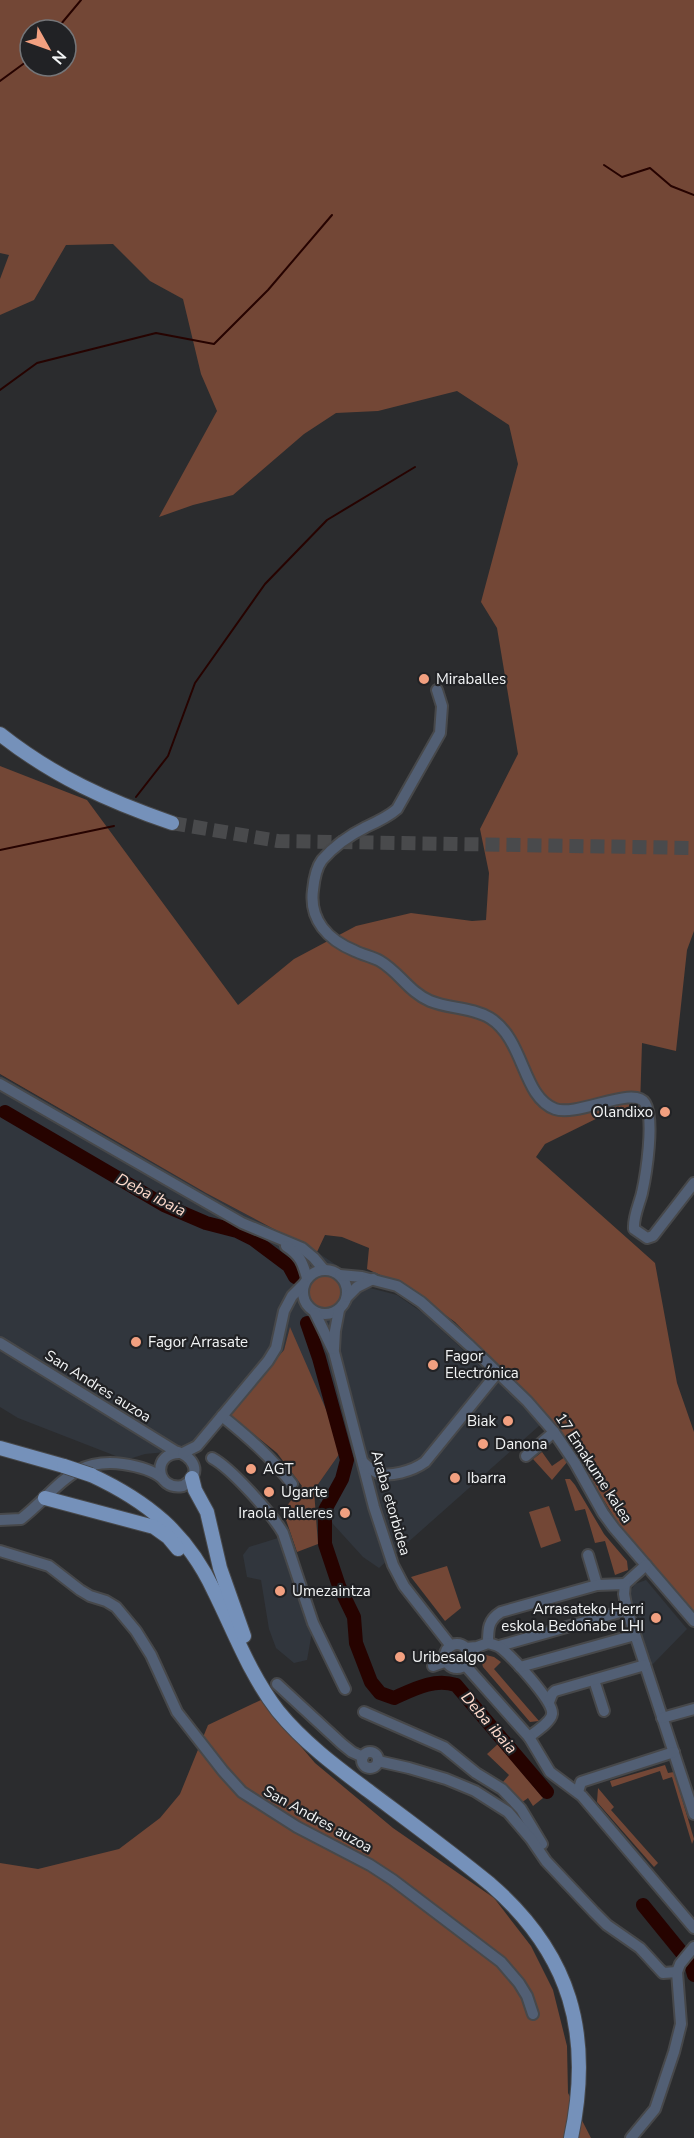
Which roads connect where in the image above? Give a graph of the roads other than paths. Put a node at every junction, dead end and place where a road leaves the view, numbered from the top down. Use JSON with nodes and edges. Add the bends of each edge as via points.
{"nodes":[{"id":1,"x":437,"y":690,"type":"dead end"},
{"id":2,"x":0,"y":734,"type":"edge"},
{"id":3,"x":172,"y":823,"type":"tunnel mouth"},
{"id":4,"x":0,"y":1084,"type":"edge"},
{"id":5,"x":694,"y":1183,"type":"edge"},
{"id":6,"x":274,"y":1238,"type":"junction"},
{"id":7,"x":324,"y":1270,"type":"junction"},
{"id":8,"x":340,"y":1275,"type":"junction"},
{"id":9,"x":373,"y":1280,"type":"junction"},
{"id":10,"x":306,"y":1281,"type":"junction"},
{"id":11,"x":347,"y":1297,"type":"junction"},
{"id":12,"x":312,"y":1310,"type":"junction"},
{"id":13,"x":339,"y":1310,"type":"junction"},
{"id":14,"x":283,"y":1321,"type":"junction"},
{"id":15,"x":0,"y":1343,"type":"edge"},
{"id":16,"x":334,"y":1352,"type":"junction"},
{"id":17,"x":500,"y":1376,"type":"junction"},
{"id":18,"x":222,"y":1416,"type":"junction"},
{"id":19,"x":555,"y":1432,"type":"junction"},
{"id":20,"x":207,"y":1443,"type":"junction"},
{"id":21,"x":0,"y":1448,"type":"edge"},
{"id":22,"x":182,"y":1453,"type":"junction"},
{"id":23,"x":526,"y":1456,"type":"dead end"},
{"id":24,"x":166,"y":1457,"type":"junction"},
{"id":25,"x":212,"y":1458,"type":"junction"},
{"id":26,"x":364,"y":1462,"type":"junction"},
{"id":27,"x":132,"y":1466,"type":"junction"},
{"id":28,"x":193,"y":1470,"type":"junction"},
{"id":29,"x":385,"y":1475,"type":"junction"},
{"id":30,"x":162,"y":1478,"type":"junction"},
{"id":31,"x":292,"y":1484,"type":"dead end"},
{"id":32,"x":370,"y":1492,"type":"junction"},
{"id":33,"x":45,"y":1498,"type":"junction"},
{"id":34,"x":0,"y":1520,"type":"edge"},
{"id":35,"x":0,"y":1551,"type":"edge"},
{"id":36,"x":588,"y":1555,"type":"dead end"},
{"id":37,"x":646,"y":1565,"type":"junction"},
{"id":38,"x":626,"y":1584,"type":"junction"},
{"id":39,"x":597,"y":1585,"type":"junction"},
{"id":40,"x":627,"y":1610,"type":"junction"},
{"id":41,"x":694,"y":1621,"type":"edge"},
{"id":42,"x":635,"y":1635,"type":"junction"},
{"id":43,"x":488,"y":1643,"type":"junction"},
{"id":44,"x":451,"y":1646,"type":"junction"},
{"id":45,"x":499,"y":1646,"type":"junction"},
{"id":46,"x":240,"y":1647,"type":"junction"},
{"id":47,"x":465,"y":1648,"type":"junction"},
{"id":48,"x":447,"y":1661,"type":"junction"},
{"id":49,"x":465,"y":1665,"type":"junction"},
{"id":50,"x":645,"y":1665,"type":"junction"},
{"id":51,"x":433,"y":1666,"type":"dead end"},
{"id":52,"x":520,"y":1667,"type":"junction"},
{"id":53,"x":594,"y":1680,"type":"junction"},
{"id":54,"x":277,"y":1684,"type":"dead end"},
{"id":55,"x":345,"y":1689,"type":"dead end"},
{"id":56,"x":267,"y":1696,"type":"junction"},
{"id":57,"x":549,"y":1702,"type":"junction"},
{"id":58,"x":694,"y":1709,"type":"edge"},
{"id":59,"x":604,"y":1711,"type":"dead end"},
{"id":60,"x":364,"y":1712,"type":"dead end"},
{"id":61,"x":662,"y":1719,"type":"junction"},
{"id":62,"x":530,"y":1737,"type":"junction"},
{"id":63,"x":674,"y":1752,"type":"junction"},
{"id":64,"x":578,"y":1792,"type":"junction"},
{"id":65,"x":694,"y":1814,"type":"edge"},
{"id":66,"x":546,"y":1862,"type":"junction"},
{"id":67,"x":694,"y":1928,"type":"edge"},
{"id":68,"x":693,"y":1947,"type":"edge"},
{"id":69,"x":679,"y":1968,"type":"junction"},
{"id":70,"x":533,"y":2014,"type":"dead end"},
{"id":71,"x":571,"y":2138,"type":"edge"},
{"id":72,"x":631,"y":2138,"type":"edge"}],
"edges":[{"from":1,"to":5,"type":"street","via":[[442,706],[441,733],[397,809],[338,844],[320,862],[312,903],[318,923],[345,946],[387,966],[416,994],[493,1020],[514,1044],[539,1098],[551,1107],[570,1111],[637,1096],[644,1101],[647,1154],[634,1229],[647,1238]]},
{"from":2,"to":3,"type":"main road","via":[[78,785]]},
{"from":4,"to":6,"type":"street"},
{"from":6,"to":7,"type":"street","via":[[302,1248]]},
{"from":6,"to":10,"type":"street","via":[[302,1260]]},
{"from":7,"to":8,"type":"street"},
{"from":7,"to":10,"type":"street"},
{"from":8,"to":9,"type":"street","name":"17 Emakume kalea"},
{"from":8,"to":11,"type":"street"},
{"from":9,"to":11,"type":"street"},
{"from":9,"to":17,"type":"street","name":"17 Emakume kalea","via":[[410,1293]]},
{"from":10,"to":12,"type":"street","via":[[303,1296]]},
{"from":10,"to":14,"type":"street","via":[[292,1296]]},
{"from":11,"to":13,"type":"street"},
{"from":12,"to":13,"type":"street","via":[[327,1315]]},
{"from":12,"to":14,"type":"street","via":[[295,1308]]},
{"from":12,"to":16,"type":"street","name":"Araba etorbidea"},
{"from":13,"to":16,"type":"street","name":"Araba etorbidea"},
{"from":14,"to":18,"type":"street","via":[[268,1361]]},
{"from":15,"to":22,"type":"street","name":"San Andres auzoa"},
{"from":16,"to":26,"type":"street","name":"Araba etorbidea"},
{"from":17,"to":19,"type":"street","name":"17 Emakume kalea"},
{"from":17,"to":29,"type":"street","via":[[425,1462]]},
{"from":18,"to":20,"type":"street"},
{"from":18,"to":22,"type":"street","via":[[196,1446]]},
{"from":18,"to":31,"type":"street","via":[[250,1438]]},
{"from":19,"to":23,"type":"street"},
{"from":19,"to":37,"type":"street","name":"17 Emakume kalea","via":[[603,1513]]},
{"from":20,"to":25,"type":"street"},
{"from":20,"to":28,"type":"street"},
{"from":21,"to":46,"type":"main road","bridge":true,"via":[[91,1475],[141,1501],[190,1550],[213,1588]]},
{"from":22,"to":24,"type":"street"},
{"from":22,"to":28,"type":"street","name":"San Andres auzoa","via":[[190,1458]]},
{"from":24,"to":27,"type":"street"},
{"from":24,"to":30,"type":"street","via":[[160,1466]]},
{"from":25,"to":28,"type":"street","via":[[200,1462]]},
{"from":25,"to":55,"type":"street","via":[[226,1467],[276,1521],[313,1623]]},
{"from":26,"to":29,"type":"street"},
{"from":26,"to":32,"type":"street","name":"Araba etorbidea"},
{"from":27,"to":30,"type":"street"},
{"from":27,"to":33,"type":"street","via":[[97,1462],[85,1466]]},
{"from":28,"to":30,"type":"street","via":[[183,1486],[166,1483]]},
{"from":28,"to":56,"type":"main road","via":[[195,1490],[207,1512],[220,1568]]},
{"from":29,"to":32,"type":"street","via":[[378,1478]]},
{"from":32,"to":44,"type":"street","name":"Araba etorbidea","via":[[385,1545],[404,1586]]},
{"from":33,"to":34,"type":"street","via":[[21,1519]]},
{"from":33,"to":46,"type":"main road","via":[[154,1527],[168,1537],[185,1557]]},
{"from":35,"to":70,"type":"street","name":"San Andres auzoa","via":[[49,1566],[80,1590],[116,1607],[152,1655],[177,1712],[242,1792],[412,1893],[512,1973]]},
{"from":36,"to":39,"type":"street"},
{"from":37,"to":38,"type":"street"},
{"from":37,"to":41,"type":"street","name":"17 Emakume kalea"},
{"from":38,"to":39,"type":"street"},
{"from":38,"to":40,"type":"street"},
{"from":39,"to":43,"type":"street","via":[[494,1617],[488,1626]]},
{"from":40,"to":42,"type":"street"},
{"from":40,"to":45,"type":"street"},
{"from":42,"to":50,"type":"street"},
{"from":42,"to":52,"type":"street"},
{"from":43,"to":45,"type":"street"},
{"from":43,"to":47,"type":"street"},
{"from":44,"to":47,"type":"street"},
{"from":44,"to":48,"type":"street"},
{"from":45,"to":52,"type":"street"},
{"from":46,"to":56,"type":"main road"},
{"from":47,"to":49,"type":"street","via":[[469,1658]]},
{"from":48,"to":49,"type":"street","via":[[455,1668]]},
{"from":48,"to":51,"type":"street"},
{"from":49,"to":62,"type":"street"},
{"from":50,"to":53,"type":"street"},
{"from":50,"to":61,"type":"street"},
{"from":52,"to":57,"type":"street"},
{"from":53,"to":57,"type":"street","via":[[555,1691]]},
{"from":53,"to":59,"type":"street"},
{"from":54,"to":66,"type":"street","via":[[342,1744],[363,1756],[368,1767],[378,1761],[409,1768],[490,1799],[515,1819]]},
{"from":56,"to":71,"type":"main road","via":[[334,1765],[490,1884],[514,1905],[538,1935],[560,1972],[576,2025],[579,2078]]},
{"from":57,"to":62,"type":"street","via":[[551,1718]]},
{"from":58,"to":61,"type":"street"},
{"from":60,"to":66,"type":"street","via":[[444,1747],[502,1789],[530,1823],[547,1856]]},
{"from":61,"to":63,"type":"street"},
{"from":62,"to":64,"type":"street","via":[[550,1772]]},
{"from":63,"to":64,"type":"street","via":[[580,1782]]},
{"from":63,"to":65,"type":"street"},
{"from":64,"to":67,"type":"street"},
{"from":66,"to":69,"type":"street","via":[[594,1912],[640,1948],[663,1973]]},
{"from":67,"to":68,"type":"street"},
{"from":68,"to":69,"type":"street"},
{"from":69,"to":72,"type":"street","via":[[681,2024],[674,2052],[655,2109]]}]}
